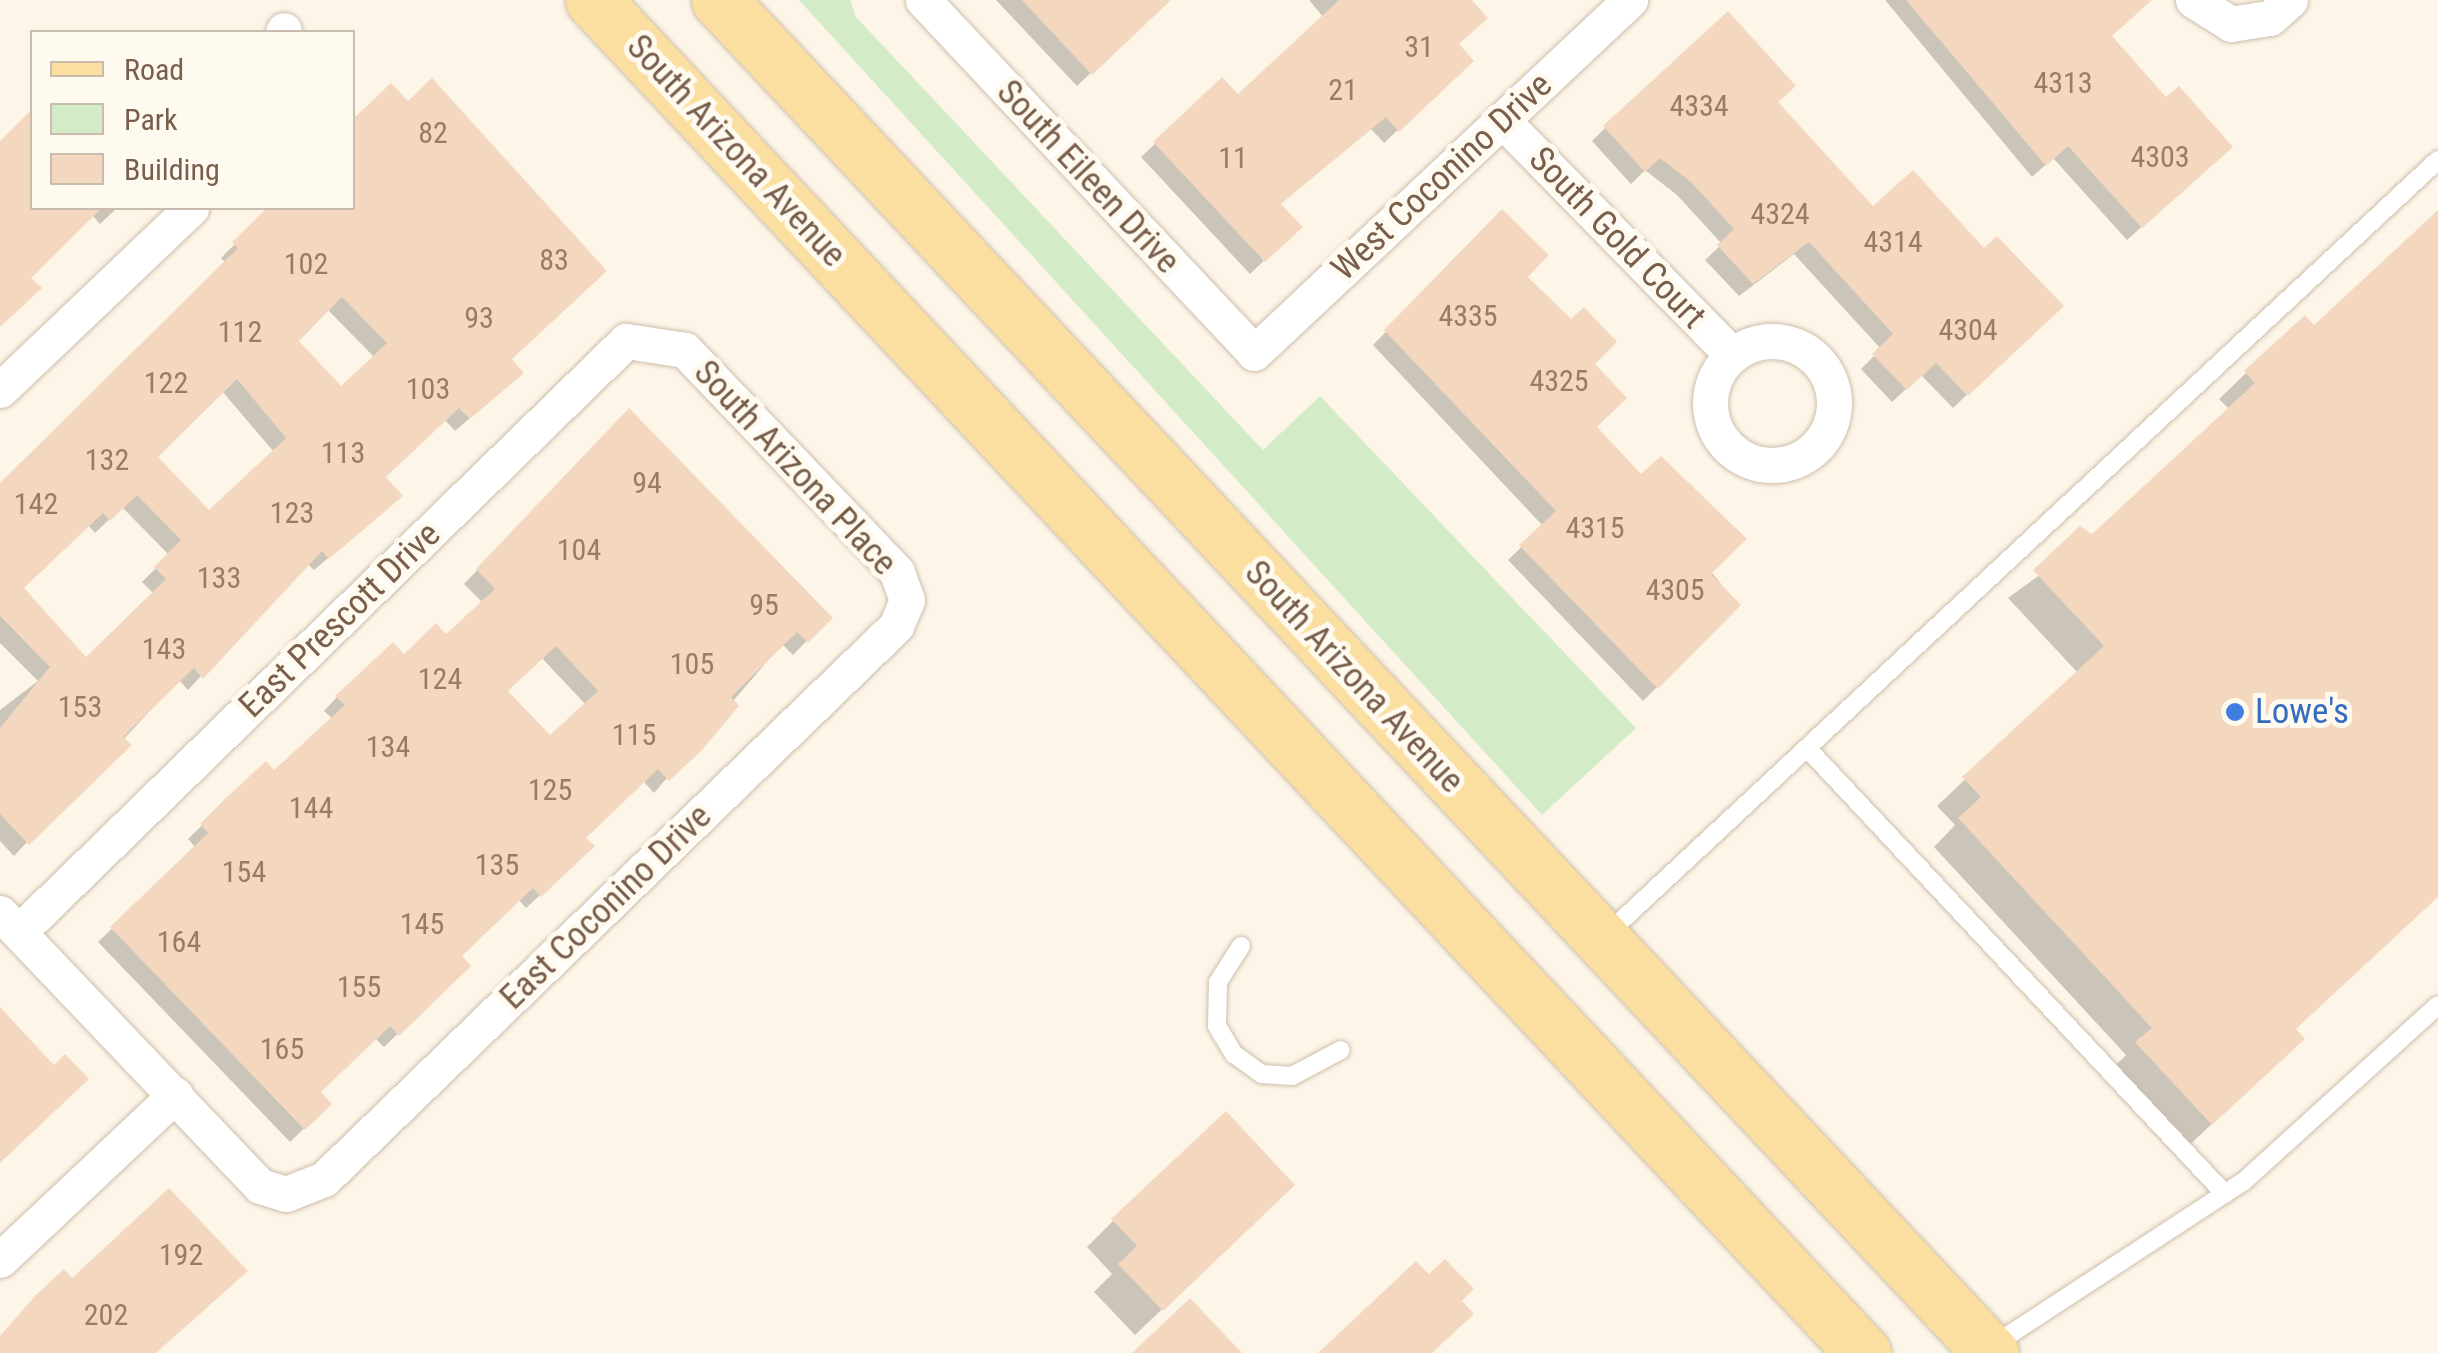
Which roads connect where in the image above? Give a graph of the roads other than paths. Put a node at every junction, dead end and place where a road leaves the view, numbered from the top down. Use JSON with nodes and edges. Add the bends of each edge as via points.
{"nodes":[{"id":1,"x":594,"y":0,"type":"edge"},
{"id":2,"x":719,"y":0,"type":"edge"},
{"id":3,"x":923,"y":0,"type":"edge"},
{"id":4,"x":1630,"y":0,"type":"edge"},
{"id":5,"x":2192,"y":0,"type":"edge"},
{"id":6,"x":2290,"y":0,"type":"edge"},
{"id":7,"x":1502,"y":120,"type":"junction"},
{"id":8,"x":2438,"y":160,"type":"edge"},
{"id":9,"x":189,"y":210,"type":"edge"},
{"id":10,"x":674,"y":344,"type":"joint"},
{"id":11,"x":1254,"y":353,"type":"joint"},
{"id":12,"x":1732,"y":356,"type":"dead end"},
{"id":13,"x":0,"y":390,"type":"edge"},
{"id":14,"x":907,"y":600,"type":"joint"},
{"id":15,"x":1807,"y":748,"type":"junction"},
{"id":16,"x":10,"y":923,"type":"edge"},
{"id":17,"x":1602,"y":938,"type":"junction"},
{"id":18,"x":1242,"y":946,"type":"dead end"},
{"id":19,"x":2438,"y":1005,"type":"edge"},
{"id":20,"x":1341,"y":1050,"type":"dead end"},
{"id":21,"x":175,"y":1095,"type":"junction"},
{"id":22,"x":2225,"y":1194,"type":"junction"},
{"id":23,"x":0,"y":1260,"type":"edge"},
{"id":24,"x":1987,"y":1352,"type":"edge"},
{"id":25,"x":1862,"y":1353,"type":"edge"}],
"edges":[{"from":1,"to":25,"type":"main road","name":"South Arizona Avenue"},
{"from":2,"to":17,"type":"main road","name":"South Arizona Avenue"},
{"from":3,"to":11,"type":"street","name":"South Eileen Drive"},
{"from":4,"to":7,"type":"street","name":"West Coconino Drive"},
{"from":5,"to":6,"type":"street","via":[[2230,24],[2270,18]]},
{"from":7,"to":11,"type":"street","name":"West Coconino Drive"},
{"from":7,"to":12,"type":"street","name":"South Gold Court"},
{"from":8,"to":15,"type":"lane"},
{"from":9,"to":13,"type":"street"},
{"from":10,"to":14,"type":"street","name":"South Arizona Place","via":[[897,572]]},
{"from":10,"to":16,"type":"street","name":"East Prescott Drive","via":[[626,341]]},
{"from":14,"to":21,"type":"street","name":"East Coconino Drive","via":[[896,626],[324,1178],[286,1194],[260,1186]]},
{"from":15,"to":17,"type":"lane"},
{"from":15,"to":22,"type":"lane"},
{"from":16,"to":21,"type":"street"},
{"from":17,"to":24,"type":"main road","name":"South Arizona Avenue"},
{"from":18,"to":20,"type":"lane","via":[[1218,982],[1216,1026],[1234,1054],[1262,1074],[1292,1076]]},
{"from":19,"to":22,"type":"lane"},
{"from":21,"to":23,"type":"street"},
{"from":22,"to":24,"type":"lane"}]}
